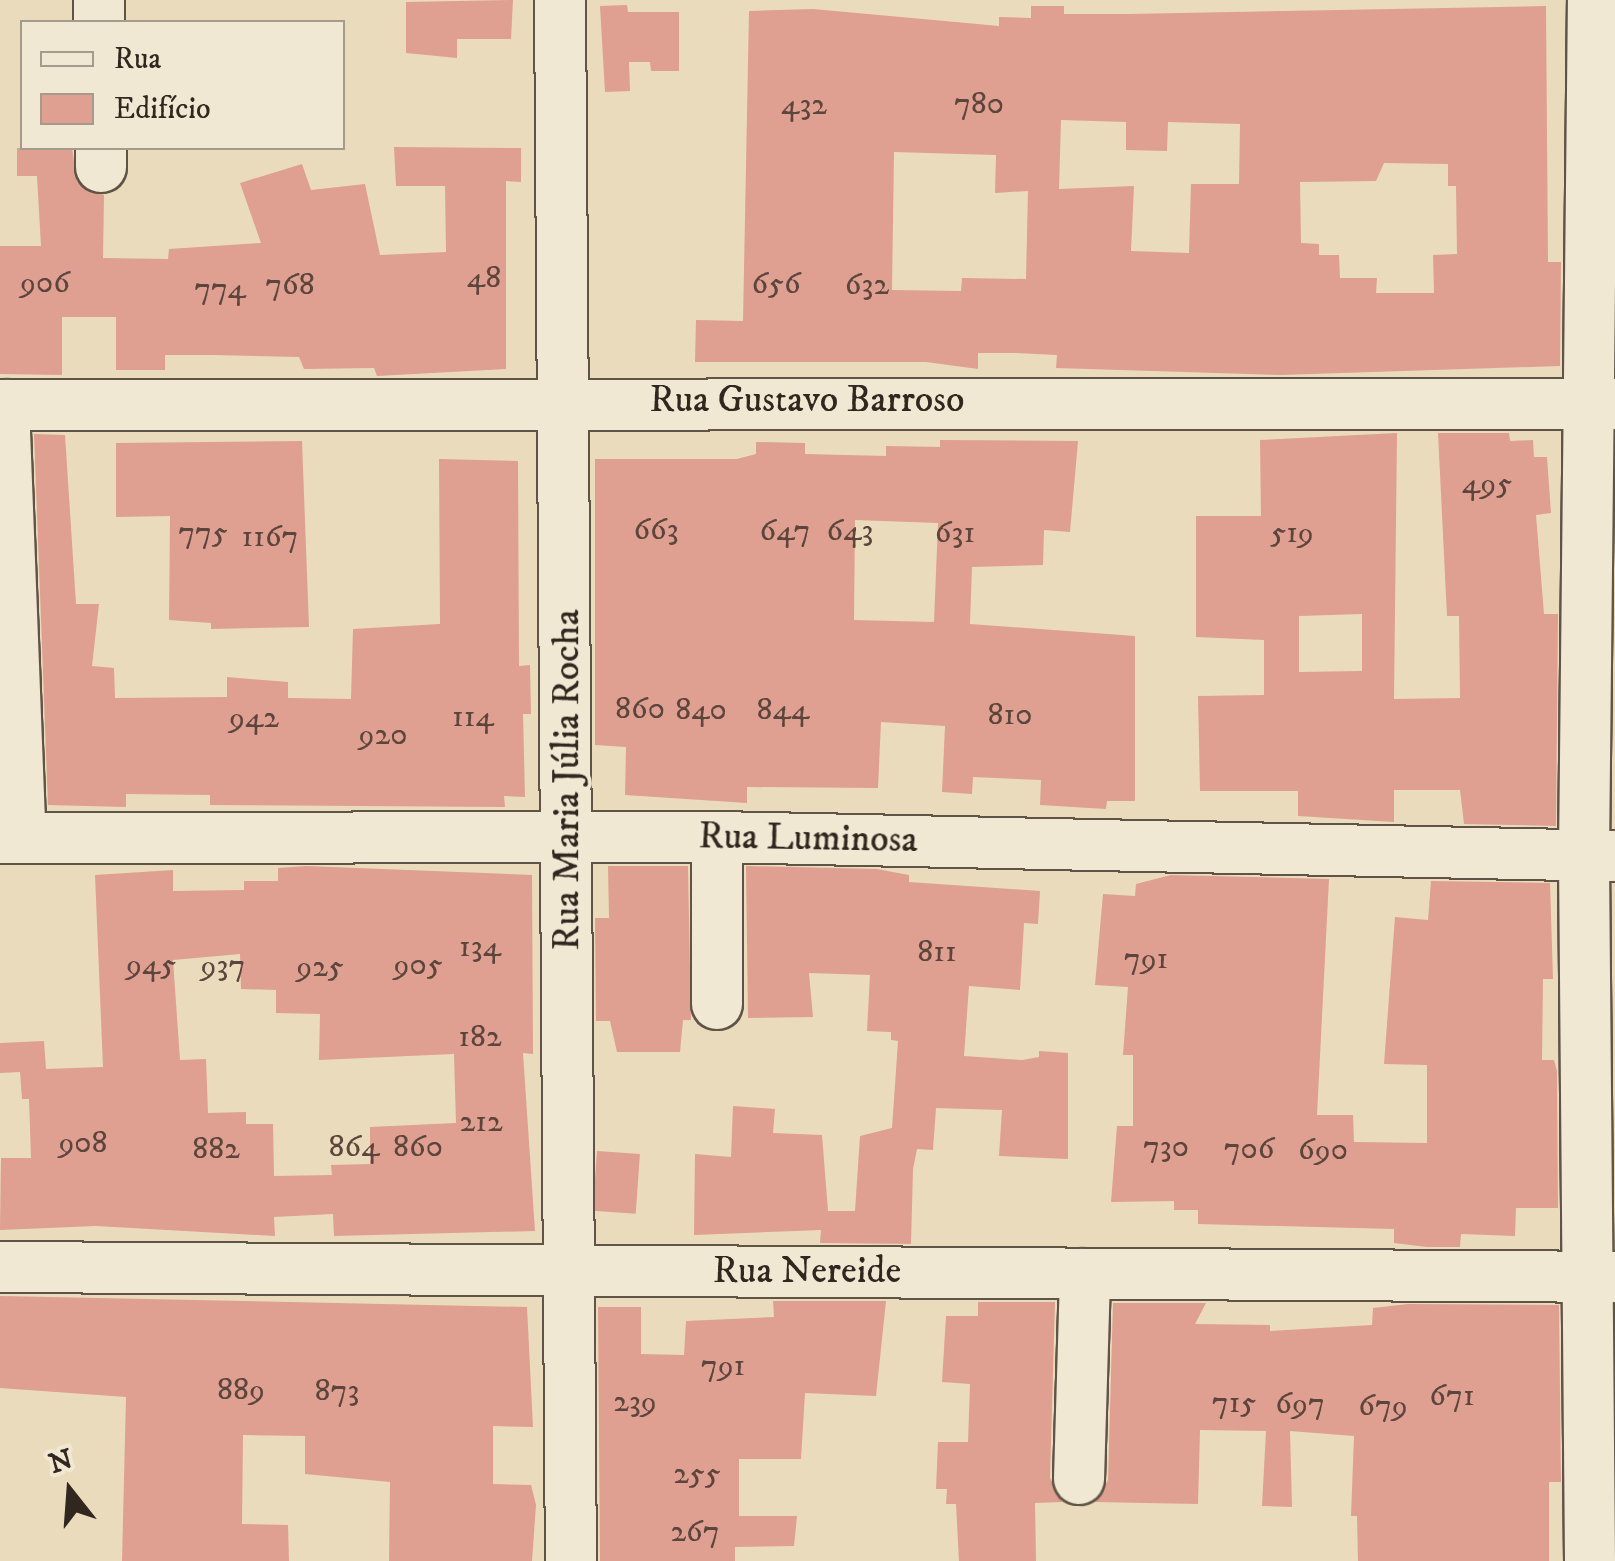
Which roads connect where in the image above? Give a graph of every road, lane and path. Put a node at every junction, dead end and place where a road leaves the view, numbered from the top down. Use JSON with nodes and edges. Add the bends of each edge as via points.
{"nodes":[{"id":1,"x":560,"y":0,"type":"edge"},
{"id":2,"x":1593,"y":0,"type":"edge"},
{"id":3,"x":566,"y":400,"type":"junction"},
{"id":4,"x":2,"y":404,"type":"edge"},
{"id":5,"x":1601,"y":404,"type":"edge"},
{"id":6,"x":568,"y":836,"type":"junction"},
{"id":7,"x":718,"y":837,"type":"junction"},
{"id":8,"x":10,"y":838,"type":"edge"},
{"id":9,"x":1600,"y":856,"type":"edge"},
{"id":10,"x":717,"y":1004,"type":"dead end"},
{"id":11,"x":0,"y":1267,"type":"edge"},
{"id":12,"x":570,"y":1270,"type":"junction"},
{"id":13,"x":1085,"y":1274,"type":"junction"},
{"id":14,"x":1600,"y":1277,"type":"edge"},
{"id":15,"x":1078,"y":1479,"type":"dead end"},
{"id":16,"x":571,"y":1561,"type":"edge"},
{"id":17,"x":1590,"y":1561,"type":"edge"}],
"edges":[{"from":1,"to":3,"type":"street","name":"Rua Maria Júlia Rocha"},
{"from":2,"to":5,"type":"street"},
{"from":3,"to":4,"type":"street","name":"Rua Gustavo Barroso"},
{"from":3,"to":5,"type":"street","name":"Rua Gustavo Barroso"},
{"from":3,"to":6,"type":"street","name":"Rua Maria Júlia Rocha"},
{"from":4,"to":8,"type":"street"},
{"from":5,"to":9,"type":"street"},
{"from":6,"to":7,"type":"street","name":"Rua Luminosa"},
{"from":6,"to":8,"type":"street","name":"Rua Luminosa"},
{"from":6,"to":12,"type":"street","name":"Rua Maria Júlia Rocha"},
{"from":7,"to":9,"type":"street","name":"Rua Luminosa"},
{"from":7,"to":10,"type":"street"},
{"from":9,"to":14,"type":"street"},
{"from":11,"to":12,"type":"street","name":"Rua Nereide"},
{"from":12,"to":13,"type":"street","name":"Rua Nereide"},
{"from":12,"to":16,"type":"street","name":"Rua Maria Júlia Rocha"},
{"from":13,"to":14,"type":"street","name":"Rua Nereide"},
{"from":13,"to":15,"type":"street"},
{"from":14,"to":17,"type":"street"}]}
